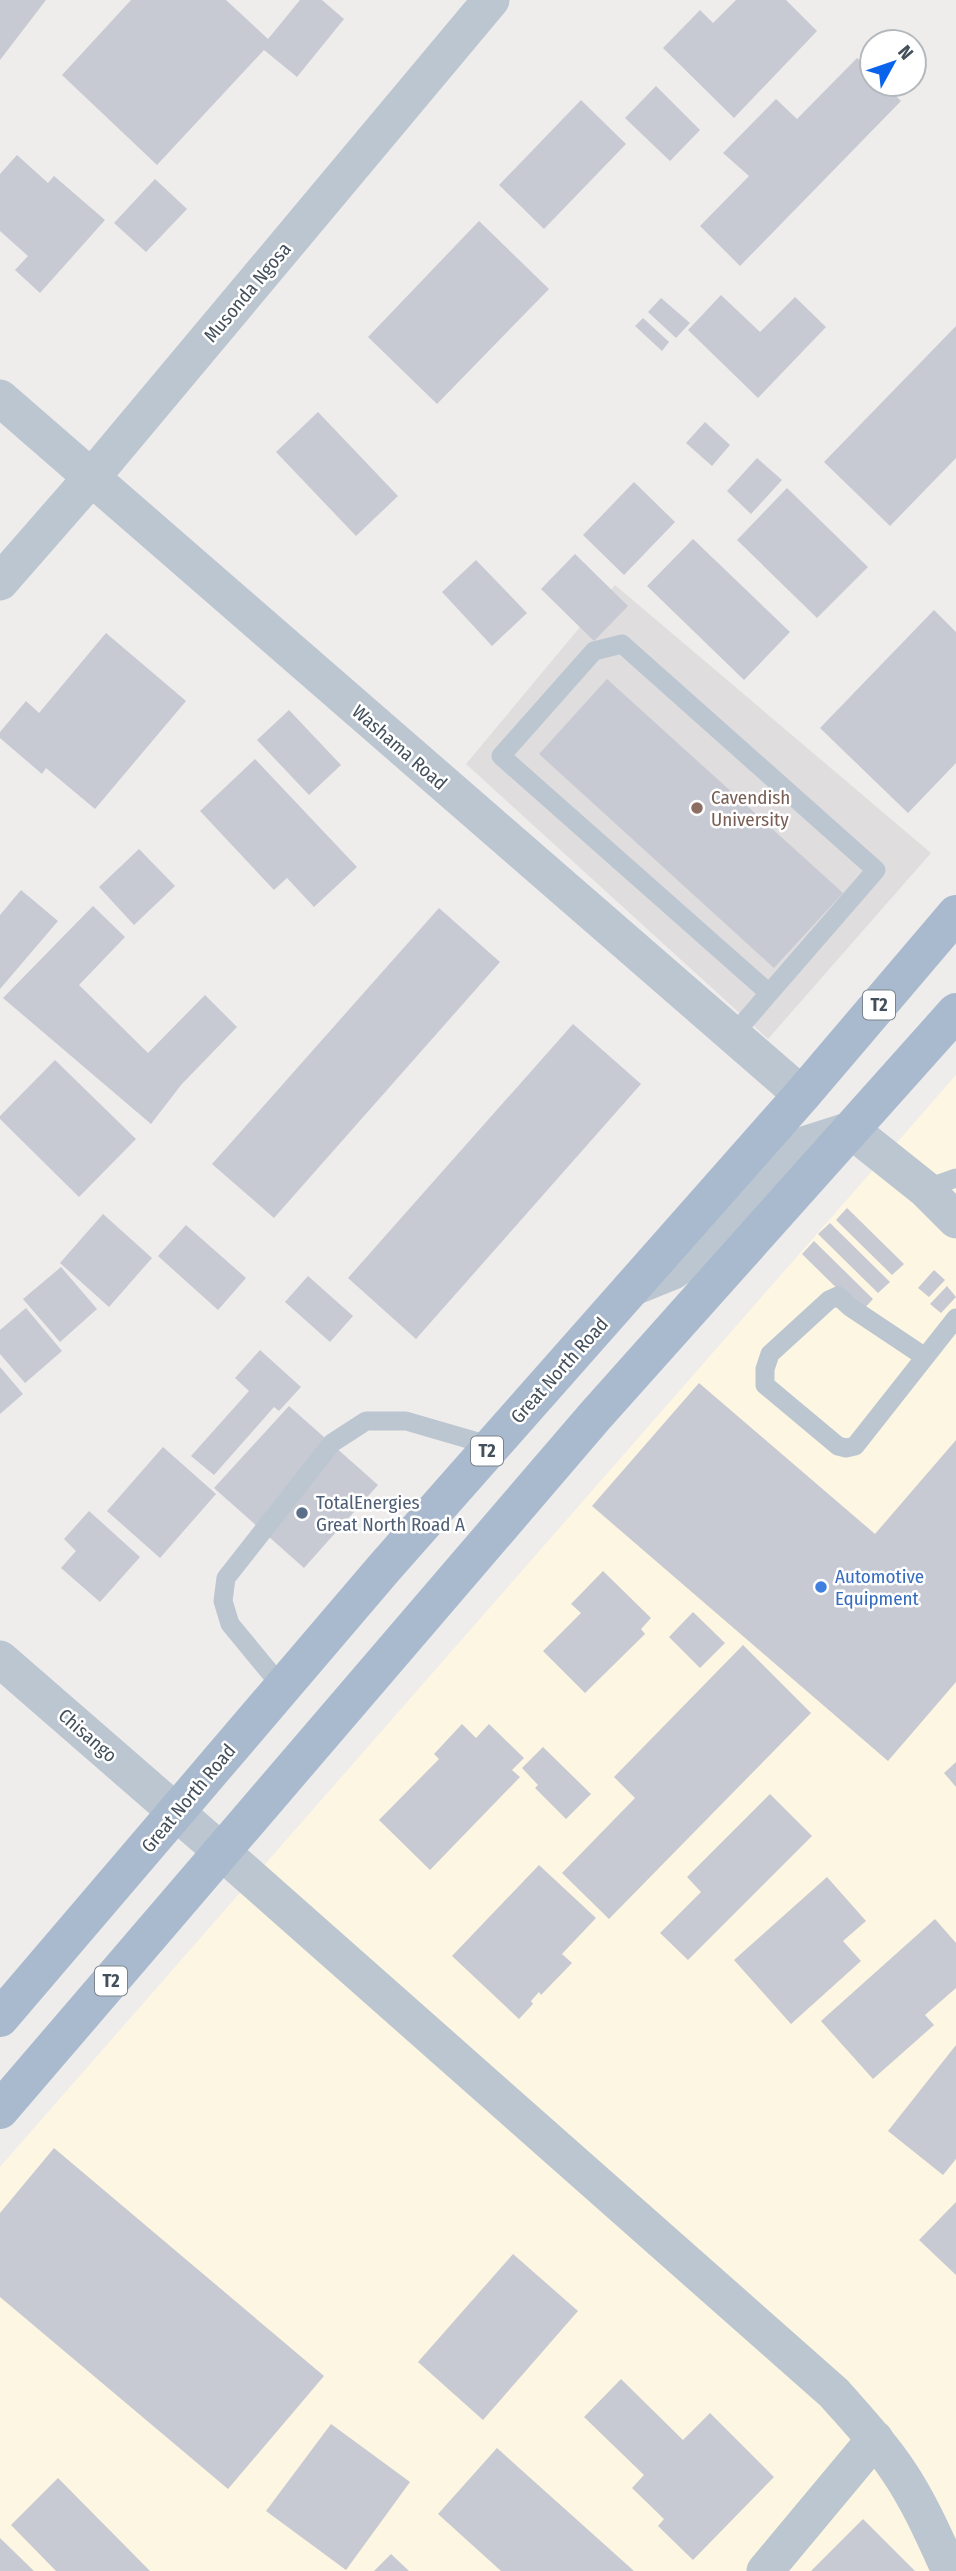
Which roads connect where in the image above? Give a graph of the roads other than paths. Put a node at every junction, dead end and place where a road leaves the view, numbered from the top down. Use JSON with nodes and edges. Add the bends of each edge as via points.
{"nodes":[{"id":1,"x":491,"y":0,"type":"edge"},
{"id":2,"x":0,"y":398,"type":"edge"},
{"id":3,"x":91,"y":478,"type":"junction"},
{"id":4,"x":0,"y":582,"type":"edge"},
{"id":5,"x":956,"y":915,"type":"edge"},
{"id":6,"x":769,"y":993,"type":"junction"},
{"id":7,"x":956,"y":1012,"type":"edge"},
{"id":8,"x":733,"y":1035,"type":"junction"},
{"id":9,"x":802,"y":1095,"type":"junction"},
{"id":10,"x":851,"y":1130,"type":"junction"},
{"id":11,"x":940,"y":1184,"type":"edge"},
{"id":12,"x":956,"y":1220,"type":"edge"},
{"id":13,"x":631,"y":1288,"type":"junction"},
{"id":14,"x":956,"y":1318,"type":"edge"},
{"id":15,"x":925,"y":1357,"type":"junction"},
{"id":16,"x":492,"y":1446,"type":"junction"},
{"id":17,"x":0,"y":1659,"type":"edge"},
{"id":18,"x":282,"y":1687,"type":"junction"},
{"id":19,"x":176,"y":1812,"type":"junction"},
{"id":20,"x":222,"y":1852,"type":"junction"},
{"id":21,"x":0,"y":2018,"type":"edge"},
{"id":22,"x":0,"y":2110,"type":"edge"},
{"id":23,"x":874,"y":2439,"type":"junction"},
{"id":24,"x":765,"y":2571,"type":"edge"},
{"id":25,"x":950,"y":2571,"type":"edge"}],
"edges":[{"from":1,"to":3,"type":"street","name":"Musonda Ngosa"},
{"from":2,"to":3,"type":"street","name":"Washama Road"},
{"from":3,"to":4,"type":"street","name":"Musonda Ngosa"},
{"from":3,"to":8,"type":"street","name":"Washama Road"},
{"from":5,"to":9,"type":"main road","name":"Great North Road","number":"T2"},
{"from":6,"to":6,"type":"lane","via":[[876,870],[622,643],[594,651],[501,756]]},
{"from":6,"to":8,"type":"lane"},
{"from":7,"to":10,"type":"main road","number":"T2"},
{"from":8,"to":9,"type":"street","name":"Washama Road"},
{"from":9,"to":13,"type":"main road","name":"Great North Road","number":"T2"},
{"from":10,"to":11,"type":"street"},
{"from":10,"to":13,"type":"street","via":[[807,1144],[689,1260]]},
{"from":10,"to":20,"type":"main road","number":"T2","via":[[595,1416]]},
{"from":11,"to":12,"type":"street"},
{"from":13,"to":16,"type":"main road","name":"Great North Road","number":"T2"},
{"from":14,"to":15,"type":"lane"},
{"from":15,"to":15,"type":"lane","via":[[855,1446],[846,1448],[765,1385],[770,1354],[838,1296]]},
{"from":16,"to":18,"type":"main road","name":"Great North Road","number":"T2"},
{"from":16,"to":18,"type":"lane","via":[[406,1422],[379,1421],[366,1421],[332,1443],[226,1578],[223,1601],[230,1624]]},
{"from":17,"to":19,"type":"street","name":"Chisango"},
{"from":18,"to":19,"type":"main road","name":"Great North Road","number":"T2"},
{"from":19,"to":20,"type":"street","name":"Chisango"},
{"from":19,"to":21,"type":"main road","name":"Great North Road","number":"T2"},
{"from":20,"to":22,"type":"main road","number":"T2"},
{"from":20,"to":23,"type":"street","name":"Chisango","via":[[834,2393]]},
{"from":23,"to":24,"type":"street"},
{"from":23,"to":25,"type":"street","name":"Chisango","via":[[898,2469]]}]}
